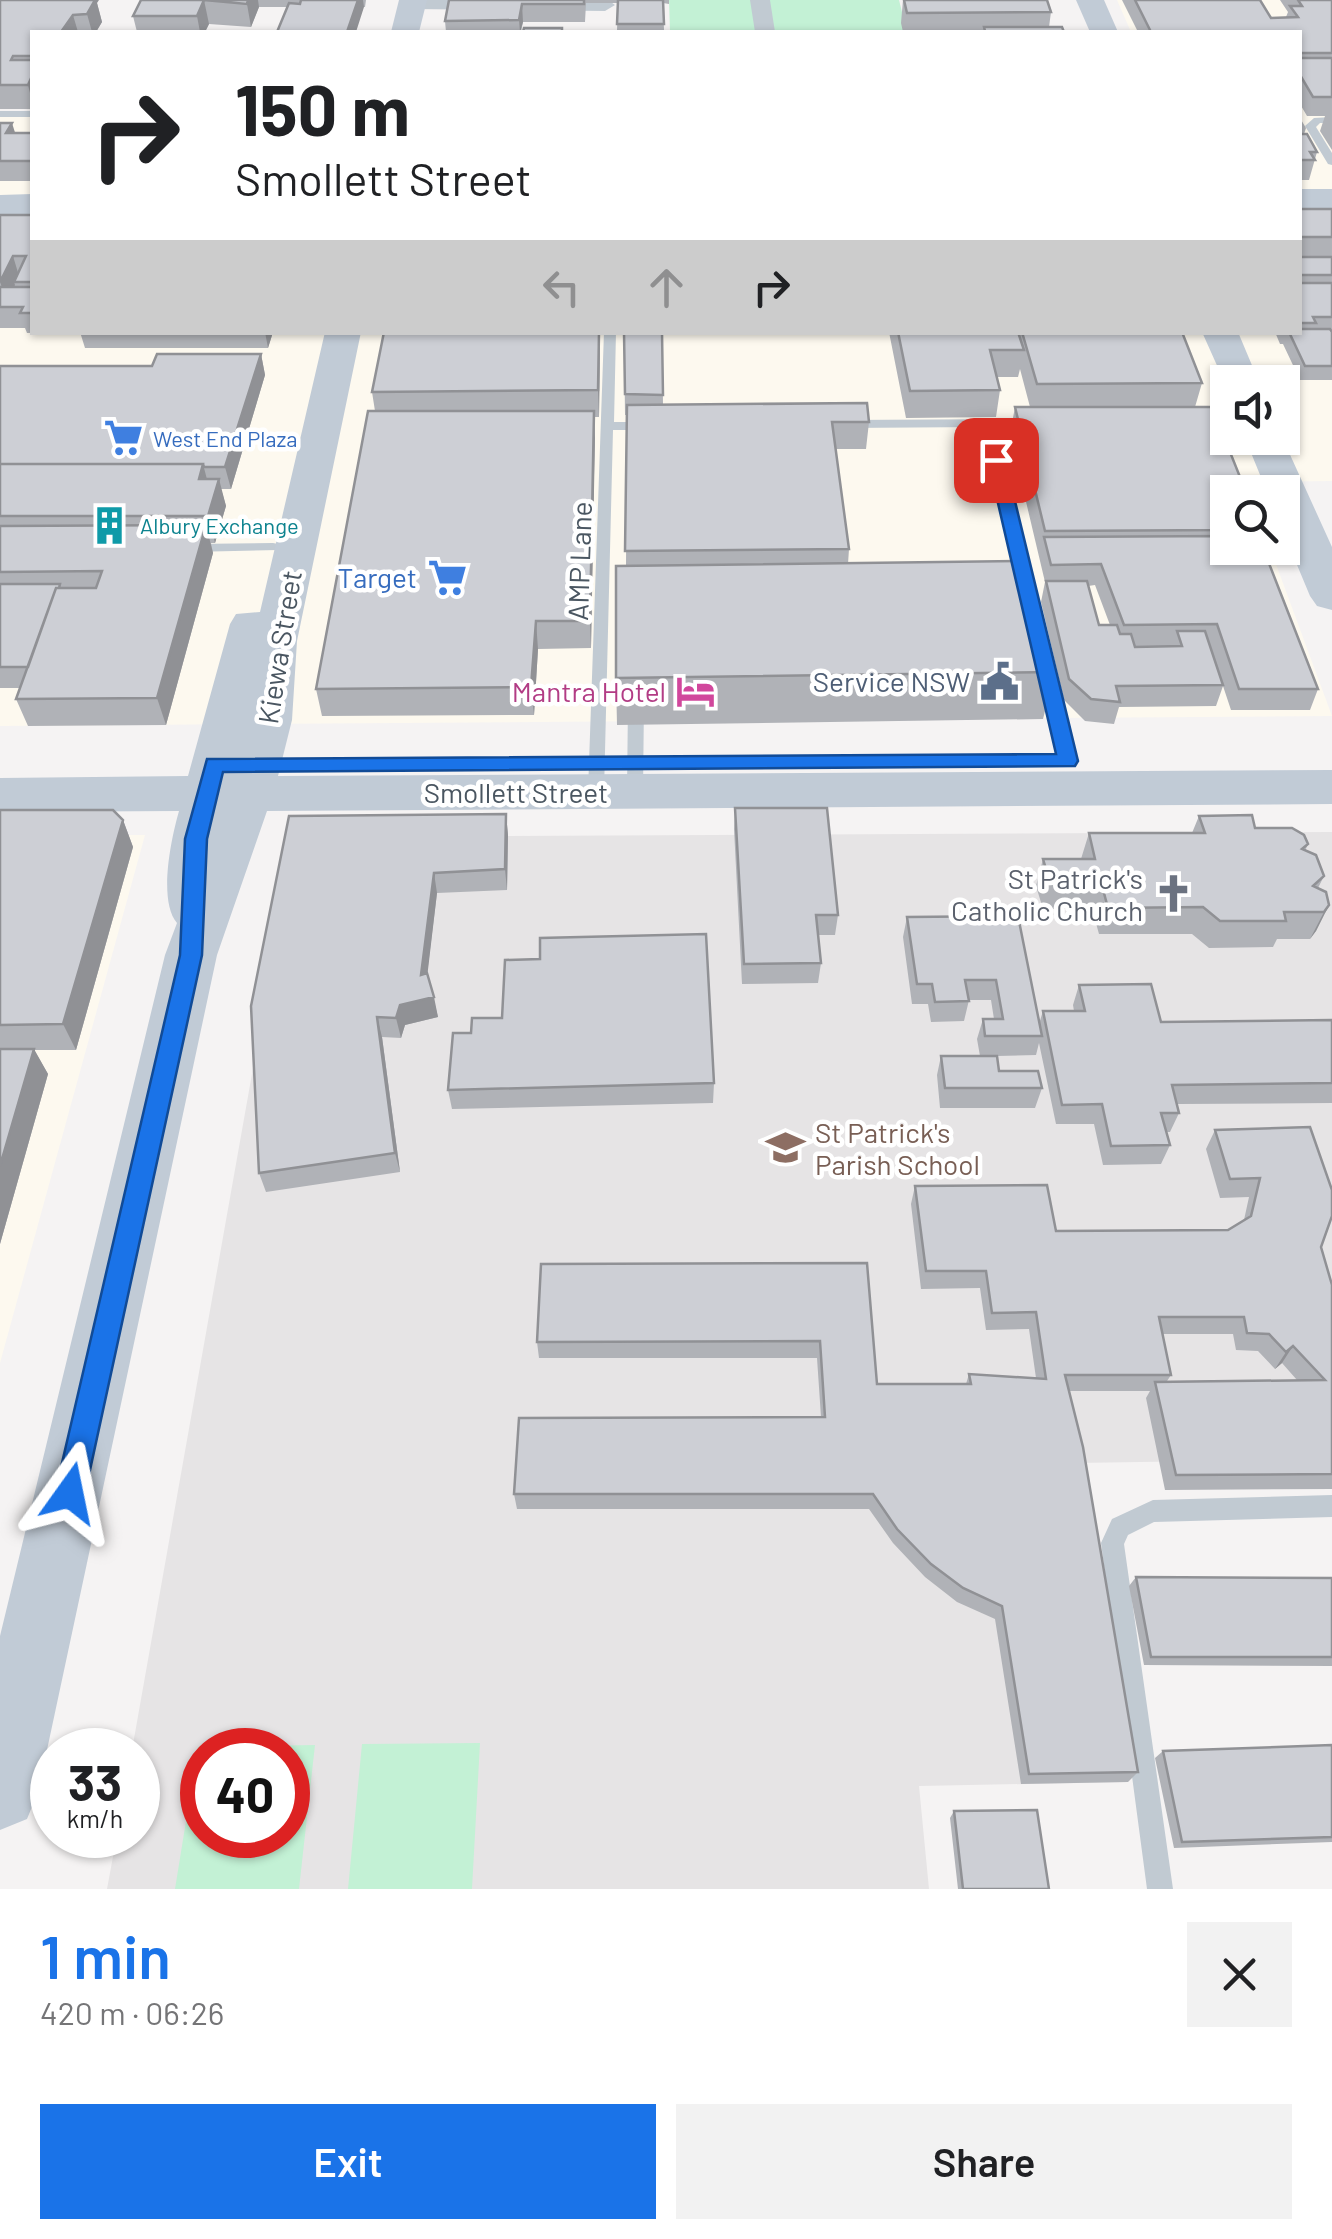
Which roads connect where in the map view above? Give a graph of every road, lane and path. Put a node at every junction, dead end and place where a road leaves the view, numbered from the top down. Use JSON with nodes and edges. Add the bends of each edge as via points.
{"nodes":[{"id":1,"x":760,"y":0,"type":"edge"},
{"id":2,"x":1075,"y":0,"type":"edge"},
{"id":3,"x":1090,"y":0,"type":"edge"},
{"id":4,"x":412,"y":1,"type":"edge"},
{"id":5,"x":604,"y":5,"type":"dead end"},
{"id":6,"x":405,"y":30,"type":"edge"},
{"id":7,"x":765,"y":30,"type":"edge"},
{"id":8,"x":1087,"y":30,"type":"edge"},
{"id":9,"x":1103,"y":30,"type":"edge"},
{"id":10,"x":0,"y":114,"type":"edge"},
{"id":11,"x":30,"y":114,"type":"edge"},
{"id":12,"x":1332,"y":120,"type":"edge"},
{"id":13,"x":1332,"y":162,"type":"edge"},
{"id":14,"x":1302,"y":199,"type":"edge"},
{"id":15,"x":1332,"y":199,"type":"edge"},
{"id":16,"x":0,"y":204,"type":"edge"},
{"id":17,"x":30,"y":204,"type":"edge"},
{"id":18,"x":1332,"y":210,"type":"edge"},
{"id":19,"x":1302,"y":212,"type":"edge"},
{"id":20,"x":0,"y":214,"type":"edge"},
{"id":21,"x":30,"y":214,"type":"edge"},
{"id":22,"x":319,"y":335,"type":"edge"},
{"id":23,"x":342,"y":335,"type":"edge"},
{"id":24,"x":610,"y":335,"type":"edge"},
{"id":25,"x":1221,"y":335,"type":"edge"},
{"id":26,"x":1234,"y":365,"type":"edge"},
{"id":27,"x":988,"y":423,"type":"junction"},
{"id":28,"x":1043,"y":423,"type":"edge"},
{"id":29,"x":833,"y":424,"type":"edge"},
{"id":30,"x":1172,"y":424,"type":"edge"},
{"id":31,"x":1210,"y":424,"type":"edge"},
{"id":32,"x":610,"y":426,"type":"junction"},
{"id":33,"x":659,"y":426,"type":"edge"},
{"id":34,"x":1271,"y":455,"type":"edge"},
{"id":35,"x":284,"y":547,"type":"junction"},
{"id":36,"x":168,"y":548,"type":"edge"},
{"id":37,"x":1332,"y":596,"type":"edge"},
{"id":38,"x":1030,"y":600,"type":"edge"},
{"id":39,"x":1042,"y":655,"type":"edge"},
{"id":40,"x":636,"y":693,"type":"edge"},
{"id":41,"x":1332,"y":760,"type":"edge"},
{"id":42,"x":0,"y":766,"type":"edge"},
{"id":43,"x":1071,"y":775,"type":"junction"},
{"id":44,"x":615,"y":776,"type":"junction"},
{"id":45,"x":232,"y":778,"type":"junction"},
{"id":46,"x":1332,"y":787,"type":"edge"},
{"id":47,"x":0,"y":795,"type":"edge"},
{"id":48,"x":1332,"y":1506,"type":"edge"},
{"id":49,"x":2,"y":1780,"type":"edge"},
{"id":50,"x":1160,"y":1889,"type":"edge"}],
"edges":[{"from":1,"to":7,"type":"street"},
{"from":2,"to":8,"type":"street"},
{"from":3,"to":9,"type":"street"},
{"from":4,"to":5,"type":"street"},
{"from":4,"to":6,"type":"street"},
{"from":10,"to":11,"type":"lane"},
{"from":12,"to":13,"type":"lane","via":[[1310,126]]},
{"from":14,"to":15,"type":"street"},
{"from":16,"to":17,"type":"street"},
{"from":18,"to":19,"type":"street"},
{"from":20,"to":21,"type":"street"},
{"from":22,"to":35,"type":"street","name":"Kiewa Street"},
{"from":23,"to":35,"type":"street","name":"Kiewa Street"},
{"from":24,"to":32,"type":"lane","name":"AMP Lane"},
{"from":25,"to":26,"type":"street"},
{"from":27,"to":28,"type":"lane"},
{"from":27,"to":29,"type":"lane"},
{"from":27,"to":38,"type":"lane"},
{"from":30,"to":31,"type":"lane"},
{"from":32,"to":33,"type":"lane"},
{"from":32,"to":44,"type":"lane","name":"AMP Lane"},
{"from":34,"to":37,"type":"street"},
{"from":35,"to":36,"type":"lane"},
{"from":35,"to":45,"type":"street","name":"Kiewa Street","via":[[269,720]]},
{"from":39,"to":43,"type":"lane"},
{"from":40,"to":44,"type":"lane"},
{"from":41,"to":43,"type":"street","name":"Smollett Street"},
{"from":42,"to":45,"type":"street","name":"Smollett Street"},
{"from":43,"to":44,"type":"street","name":"Smollett Street"},
{"from":43,"to":46,"type":"street","name":"Smollett Street"},
{"from":44,"to":45,"type":"street","name":"Smollett Street"},
{"from":45,"to":47,"type":"street","name":"Smollett Street"},
{"from":45,"to":49,"type":"street","name":"Kiewa Street","via":[[237,834],[191,955]]},
{"from":48,"to":50,"type":"lane","via":[[1153,1511],[1120,1527],[1112,1543]]}]}
